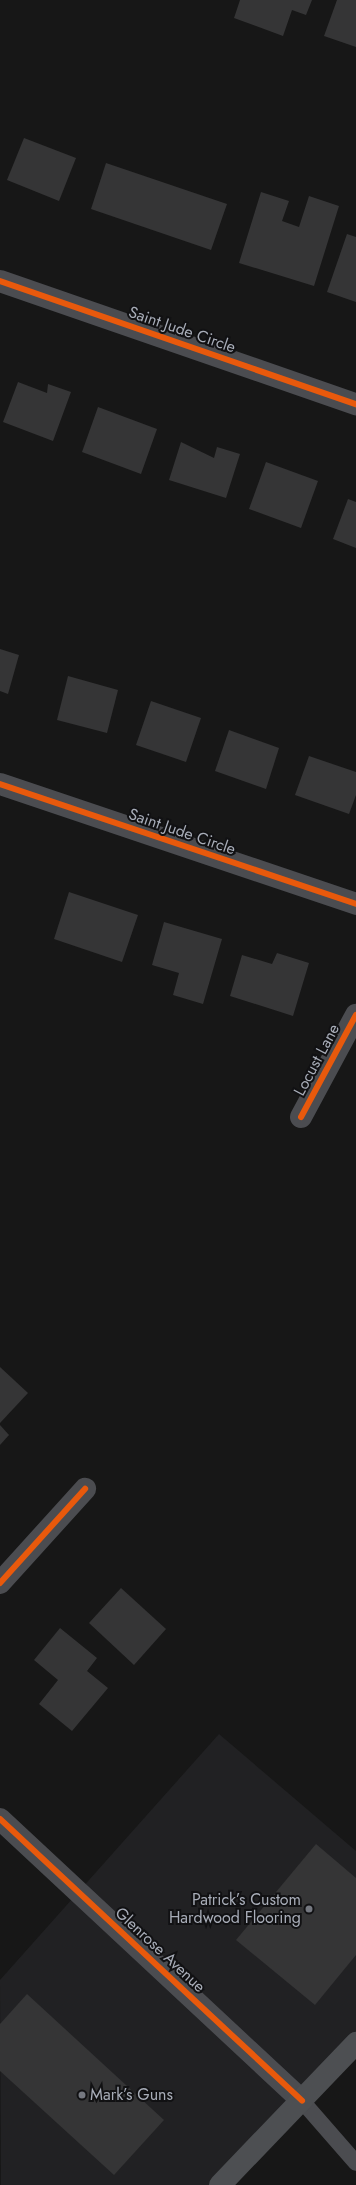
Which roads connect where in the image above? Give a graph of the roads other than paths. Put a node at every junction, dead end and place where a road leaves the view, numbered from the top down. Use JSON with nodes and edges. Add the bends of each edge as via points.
{"nodes":[{"id":1,"x":0,"y":281,"type":"edge"},
{"id":2,"x":356,"y":404,"type":"edge"},
{"id":3,"x":0,"y":784,"type":"edge"},
{"id":4,"x":356,"y":904,"type":"edge"},
{"id":5,"x":356,"y":1015,"type":"edge"},
{"id":6,"x":301,"y":1117,"type":"dead end"},
{"id":7,"x":85,"y":1489,"type":"dead end"},
{"id":8,"x":0,"y":1584,"type":"edge"},
{"id":9,"x":0,"y":1819,"type":"edge"},
{"id":10,"x":356,"y":2043,"type":"edge"},
{"id":11,"x":302,"y":2101,"type":"junction"},
{"id":12,"x":356,"y":2163,"type":"edge"},
{"id":13,"x":220,"y":2185,"type":"edge"}],
"edges":[{"from":1,"to":2,"type":"street","name":"Saint Jude Circle"},
{"from":3,"to":4,"type":"street","name":"Saint Jude Circle"},
{"from":5,"to":6,"type":"street","name":"Locust Lane"},
{"from":7,"to":8,"type":"street"},
{"from":9,"to":11,"type":"street","name":"Glenrose Avenue"},
{"from":10,"to":11,"type":"main road"},
{"from":11,"to":12,"type":"lane"},
{"from":11,"to":13,"type":"main road"}]}
